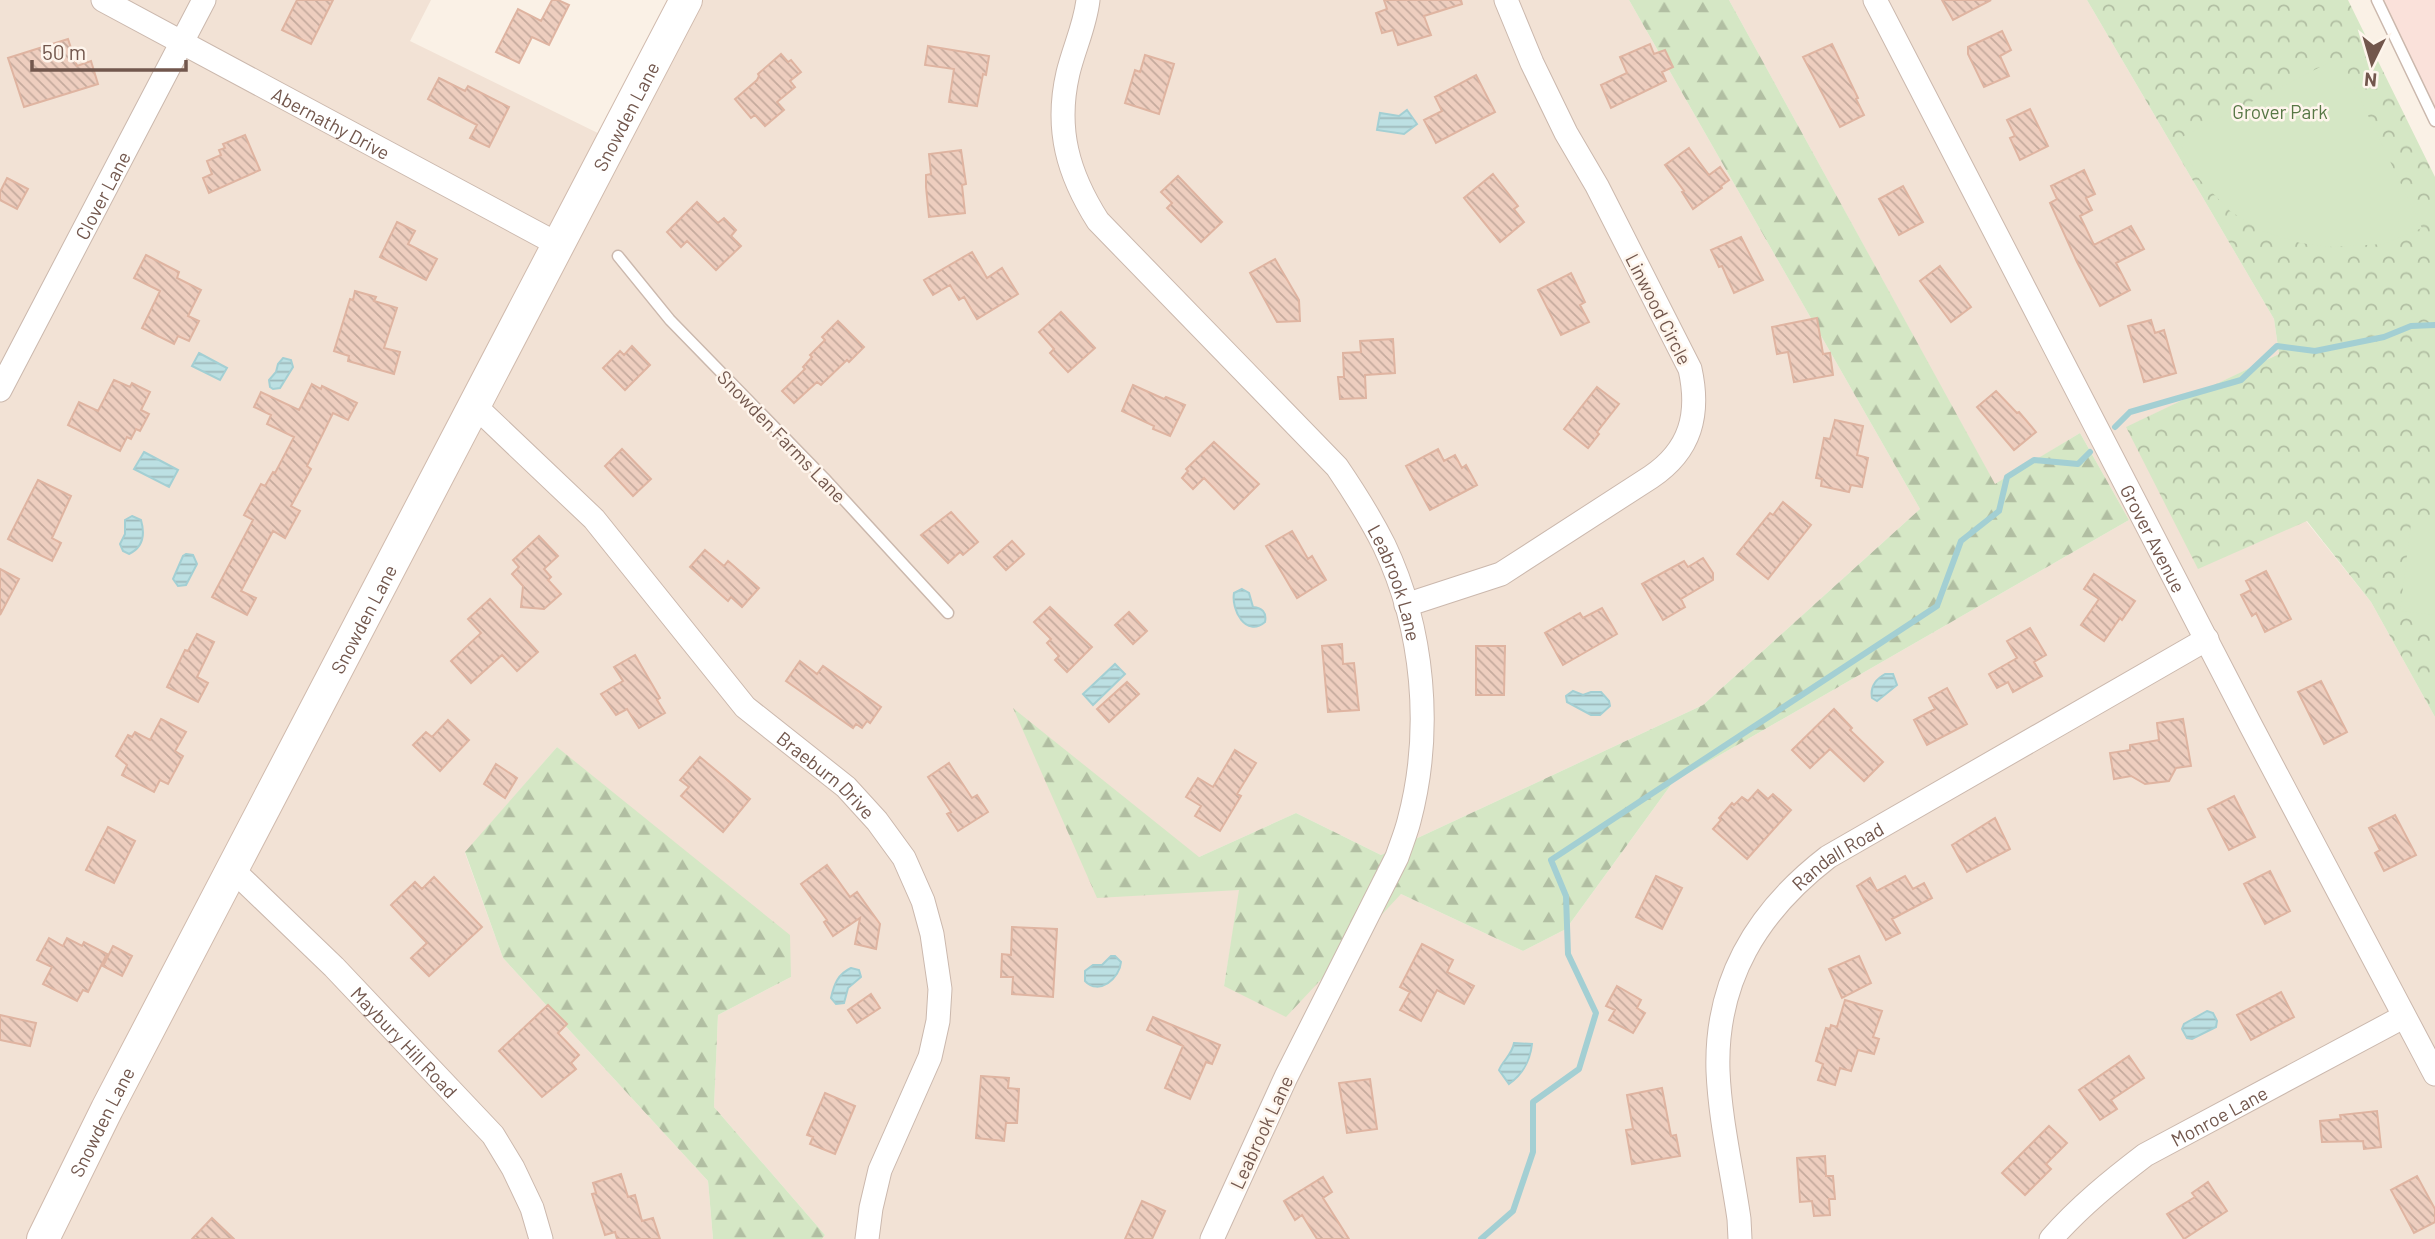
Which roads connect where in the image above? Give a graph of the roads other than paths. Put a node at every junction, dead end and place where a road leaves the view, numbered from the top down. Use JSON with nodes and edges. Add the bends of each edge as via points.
{"nodes":[{"id":1,"x":103,"y":0,"type":"edge"},
{"id":2,"x":204,"y":0,"type":"edge"},
{"id":3,"x":687,"y":0,"type":"edge"},
{"id":4,"x":1088,"y":0,"type":"edge"},
{"id":5,"x":1506,"y":0,"type":"edge"},
{"id":6,"x":1875,"y":0,"type":"edge"},
{"id":7,"x":2377,"y":0,"type":"edge"},
{"id":8,"x":182,"y":42,"type":"junction"},
{"id":9,"x":2435,"y":121,"type":"edge"},
{"id":10,"x":559,"y":245,"type":"junction"},
{"id":11,"x":618,"y":256,"type":"dead end"},
{"id":12,"x":0,"y":390,"type":"edge"},
{"id":13,"x":473,"y":404,"type":"junction"},
{"id":14,"x":1406,"y":605,"type":"junction"},
{"id":15,"x":948,"y":613,"type":"dead end"},
{"id":16,"x":2207,"y":639,"type":"junction"},
{"id":17,"x":233,"y":870,"type":"junction"},
{"id":18,"x":2403,"y":1017,"type":"junction"},
{"id":19,"x":2435,"y":1074,"type":"edge"},
{"id":20,"x":43,"y":1239,"type":"edge"},
{"id":21,"x":541,"y":1239,"type":"edge"},
{"id":22,"x":867,"y":1239,"type":"edge"},
{"id":23,"x":1212,"y":1239,"type":"edge"},
{"id":24,"x":1740,"y":1239,"type":"edge"},
{"id":25,"x":2051,"y":1239,"type":"edge"}],
"edges":[{"from":1,"to":8,"type":"street","name":"Abernathy Drive"},
{"from":2,"to":8,"type":"street","name":"Clover Lane"},
{"from":3,"to":10,"type":"street","name":"Snowden Lane"},
{"from":4,"to":14,"type":"street","name":"Leabrook Lane","via":[[1063,103],[1063,136],[1082,196],[1098,221],[1336,467],[1365,509]]},
{"from":5,"to":14,"type":"street","name":"Linwood Circle","via":[[1566,133],[1690,369],[1694,412],[1690,431],[1663,469],[1502,574]]},
{"from":6,"to":16,"type":"street","name":"Grover Avenue"},
{"from":7,"to":9,"type":"lane"},
{"from":8,"to":10,"type":"street","name":"Abernathy Drive"},
{"from":8,"to":12,"type":"street","name":"Clover Lane"},
{"from":10,"to":13,"type":"street","name":"Snowden Lane"},
{"from":11,"to":15,"type":"lane","name":"Snowden Farms Lane","via":[[670,320]]},
{"from":13,"to":17,"type":"street","name":"Snowden Lane"},
{"from":13,"to":22,"type":"street","name":"Braeburn Drive","via":[[594,519],[745,707],[846,787],[904,858],[932,934],[940,989],[938,1021],[930,1057],[880,1170]]},
{"from":14,"to":23,"type":"street","name":"Leabrook Lane","via":[[1415,641],[1422,712],[1418,777],[1409,822],[1397,857],[1286,1077]]},
{"from":16,"to":18,"type":"street","name":"Grover Avenue"},
{"from":16,"to":24,"type":"street","name":"Randall Road","via":[[1828,857],[1777,903],[1740,961],[1720,1031],[1718,1070]]},
{"from":17,"to":20,"type":"street","name":"Snowden Lane"},
{"from":17,"to":21,"type":"street","name":"Maybury Hill Road","via":[[334,967],[493,1135],[532,1208]]},
{"from":18,"to":19,"type":"street","name":"Grover Avenue"},
{"from":18,"to":25,"type":"street","name":"Monroe Lane","via":[[2145,1156],[2109,1183]]}]}
